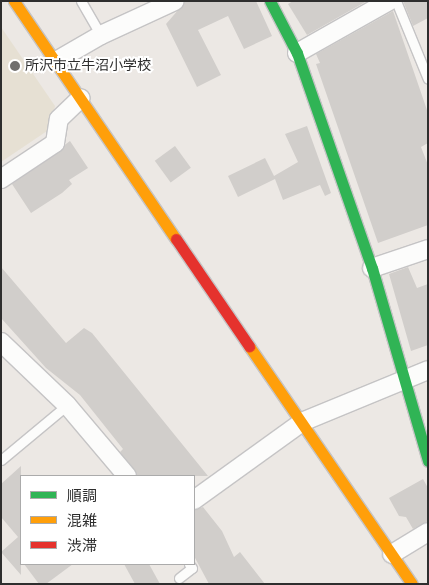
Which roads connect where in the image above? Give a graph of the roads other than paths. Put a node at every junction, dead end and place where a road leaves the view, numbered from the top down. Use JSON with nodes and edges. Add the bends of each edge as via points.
{"nodes":[{"id":1,"x":14,"y":1,"type":"edge"},
{"id":2,"x":81,"y":1,"type":"edge"},
{"id":3,"x":175,"y":1,"type":"edge"},
{"id":4,"x":270,"y":1,"type":"edge"},
{"id":5,"x":390,"y":1,"type":"edge"},
{"id":6,"x":396,"y":1,"type":"edge"},
{"id":7,"x":101,"y":35,"type":"junction"},
{"id":8,"x":297,"y":53,"type":"junction"},
{"id":9,"x":56,"y":61,"type":"junction"},
{"id":10,"x":428,"y":79,"type":"edge"},
{"id":11,"x":81,"y":98,"type":"junction"},
{"id":12,"x":1,"y":178,"type":"edge"},
{"id":13,"x":428,"y":248,"type":"edge"},
{"id":14,"x":372,"y":268,"type":"junction"},
{"id":15,"x":1,"y":342,"type":"edge"},
{"id":16,"x":428,"y":370,"type":"edge"},
{"id":17,"x":405,"y":376,"type":"junction"},
{"id":18,"x":67,"y":405,"type":"junction"},
{"id":19,"x":302,"y":422,"type":"junction"},
{"id":20,"x":1,"y":460,"type":"edge"},
{"id":21,"x":428,"y":461,"type":"edge"},
{"id":22,"x":127,"y":475,"type":"edge"},
{"id":23,"x":195,"y":499,"type":"edge"},
{"id":24,"x":428,"y":532,"type":"edge"},
{"id":25,"x":392,"y":554,"type":"junction"},
{"id":26,"x":190,"y":565,"type":"edge"},
{"id":27,"x":179,"y":578,"type":"dead end"},
{"id":28,"x":412,"y":584,"type":"edge"}],
"edges":[{"from":1,"to":9,"type":"street"},
{"from":2,"to":7,"type":"lane"},
{"from":3,"to":7,"type":"street"},
{"from":4,"to":8,"type":"street"},
{"from":5,"to":8,"type":"street"},
{"from":6,"to":10,"type":"lane"},
{"from":7,"to":9,"type":"street"},
{"from":8,"to":14,"type":"street"},
{"from":9,"to":11,"type":"street"},
{"from":11,"to":12,"type":"street","via":[[60,118],[55,143]]},
{"from":11,"to":19,"type":"street"},
{"from":13,"to":14,"type":"street"},
{"from":14,"to":17,"type":"street"},
{"from":15,"to":18,"type":"street"},
{"from":16,"to":17,"type":"street"},
{"from":17,"to":19,"type":"street"},
{"from":17,"to":21,"type":"street"},
{"from":18,"to":20,"type":"lane"},
{"from":18,"to":22,"type":"street"},
{"from":19,"to":23,"type":"street"},
{"from":19,"to":25,"type":"street"},
{"from":24,"to":25,"type":"street"},
{"from":25,"to":28,"type":"street"},
{"from":26,"to":27,"type":"lane","via":[[192,568]]}]}
